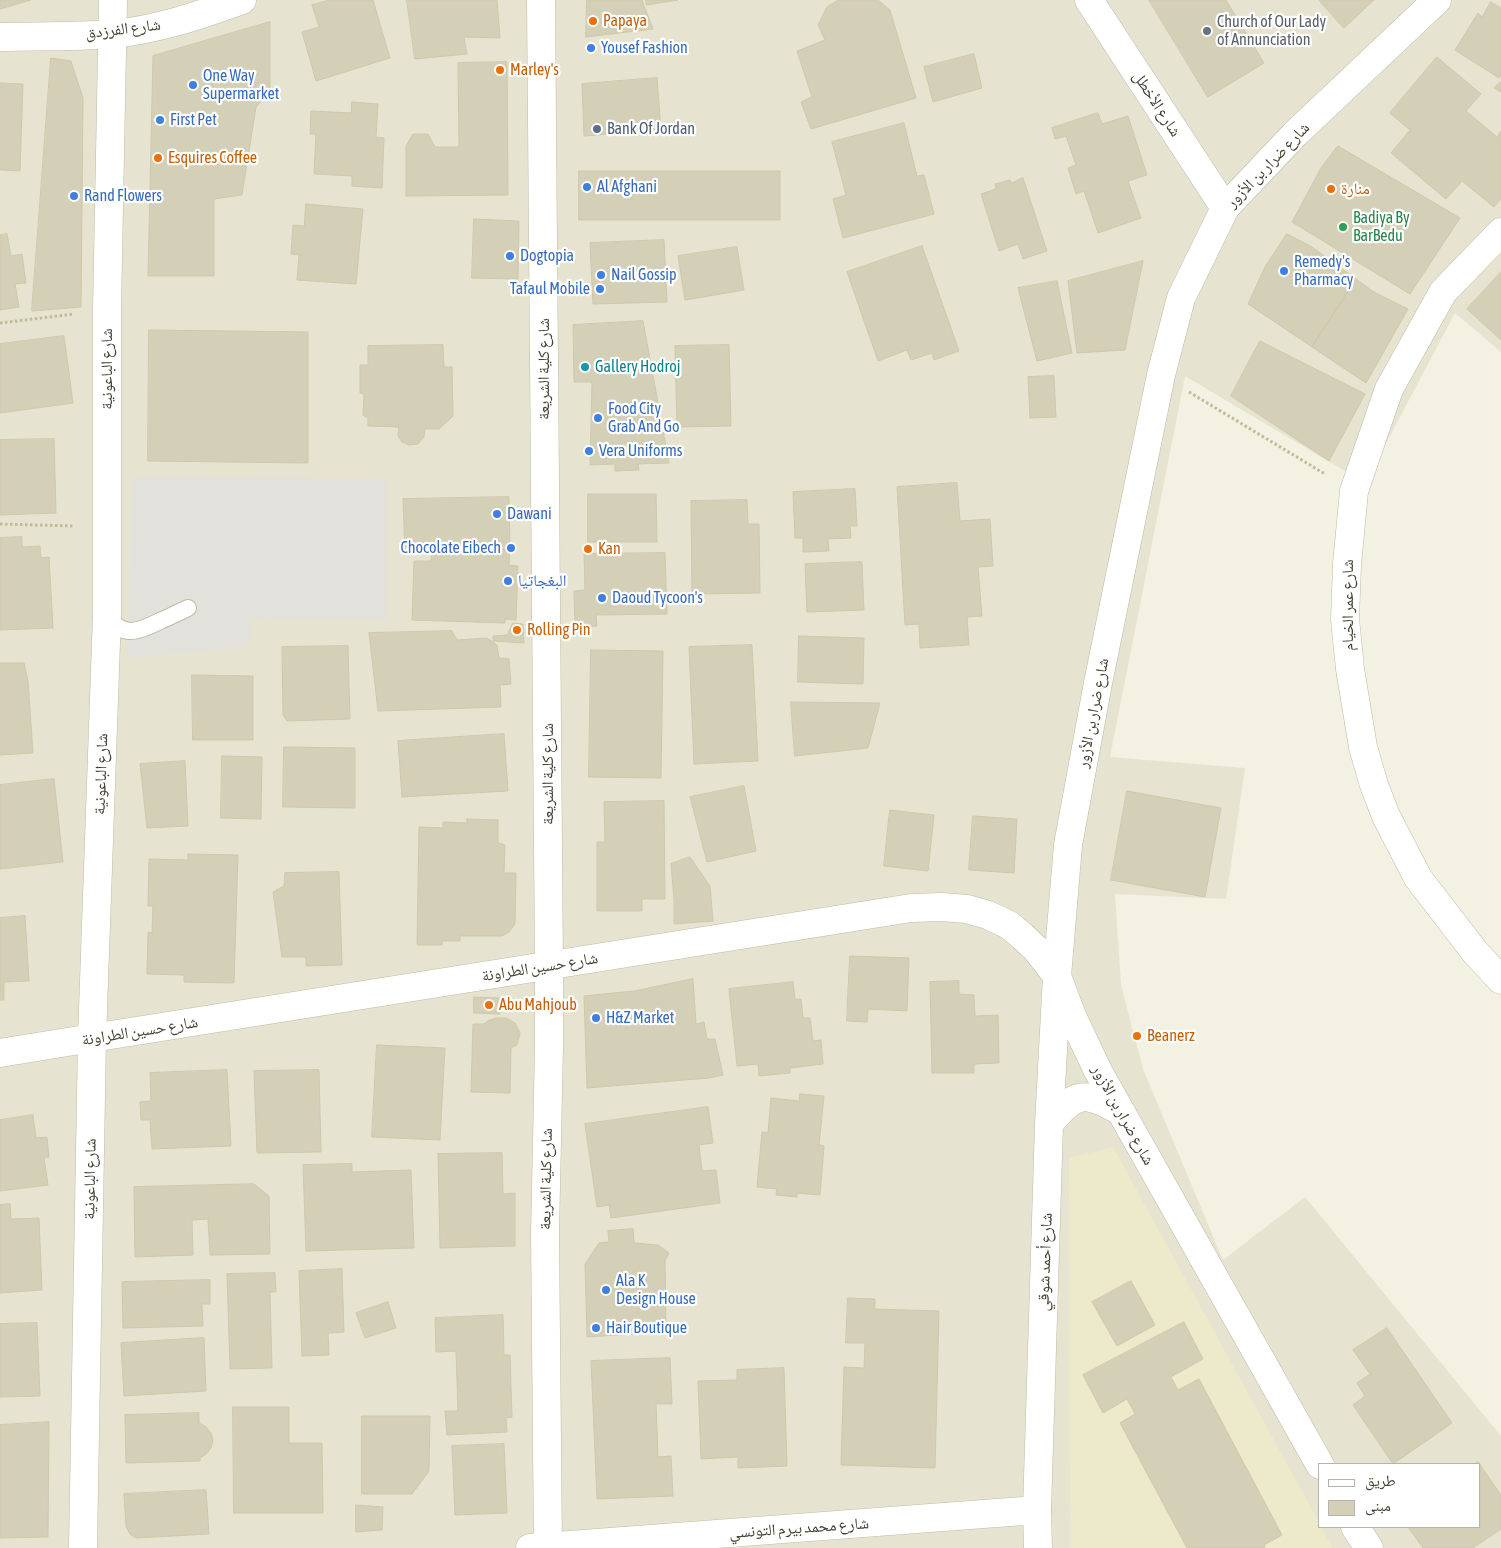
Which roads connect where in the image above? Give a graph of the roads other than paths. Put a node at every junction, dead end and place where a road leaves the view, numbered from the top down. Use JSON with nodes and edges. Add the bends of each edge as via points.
{"nodes":[{"id":1,"x":113,"y":0,"type":"edge"},
{"id":2,"x":242,"y":0,"type":"edge"},
{"id":3,"x":541,"y":0,"type":"edge"},
{"id":4,"x":1089,"y":0,"type":"edge"},
{"id":5,"x":1437,"y":0,"type":"edge"},
{"id":6,"x":112,"y":34,"type":"junction"},
{"id":7,"x":0,"y":37,"type":"edge"},
{"id":8,"x":1225,"y":208,"type":"junction"},
{"id":9,"x":1501,"y":232,"type":"edge"},
{"id":10,"x":188,"y":608,"type":"dead end"},
{"id":11,"x":107,"y":614,"type":"junction"},
{"id":12,"x":549,"y":965,"type":"junction"},
{"id":13,"x":1057,"y":976,"type":"junction"},
{"id":14,"x":1501,"y":980,"type":"edge"},
{"id":15,"x":92,"y":1038,"type":"junction"},
{"id":16,"x":0,"y":1053,"type":"edge"},
{"id":17,"x":1120,"y":1111,"type":"junction"},
{"id":18,"x":1049,"y":1124,"type":"junction"},
{"id":19,"x":1319,"y":1463,"type":"edge"},
{"id":20,"x":1037,"y":1510,"type":"junction"},
{"id":21,"x":1357,"y":1528,"type":"edge"},
{"id":22,"x":83,"y":1548,"type":"edge"},
{"id":23,"x":542,"y":1548,"type":"edge"},
{"id":24,"x":1038,"y":1548,"type":"edge"},
{"id":25,"x":1369,"y":1548,"type":"edge"}],
"edges":[{"from":1,"to":6,"type":"street","name":"شارع الباعونية"},
{"from":2,"to":6,"type":"street","name":"شارع الفرزدق","via":[[192,18]]},
{"from":3,"to":12,"type":"street","name":"شارع كلية الشريعة"},
{"from":4,"to":8,"type":"street","name":"شارع الأخطل"},
{"from":5,"to":8,"type":"street","name":"شارع ضرار بن الأزور","via":[[1295,134]]},
{"from":6,"to":7,"type":"street","name":"شارع الفرزدق"},
{"from":6,"to":11,"type":"street","name":"شارع الباعونية","via":[[107,310]]},
{"from":8,"to":13,"type":"street","name":"شارع ضرار بن الأزور","via":[[1181,298],[1161,375],[1068,845]]},
{"from":9,"to":14,"type":"street","name":"شارع عمر الخيام","via":[[1443,292],[1389,389],[1354,491],[1345,619],[1361,738],[1386,816],[1418,878]]},
{"from":10,"to":11,"type":"lane","via":[[133,632],[120,628]]},
{"from":11,"to":15,"type":"street","name":"شارع الباعونية"},
{"from":12,"to":13,"type":"street","name":"شارع حسين الطراونة","via":[[911,908],[942,907],[967,909],[1009,924],[1036,949]]},
{"from":12,"to":15,"type":"street","name":"شارع حسين الطراونة"},
{"from":12,"to":23,"type":"street","name":"شارع كلية الشريعة"},
{"from":13,"to":17,"type":"street","name":"شارع ضرار بن الأزور","via":[[1072,1016]]},
{"from":13,"to":18,"type":"street","name":"شارع أحمد شوقي"},
{"from":15,"to":16,"type":"street","name":"شارع حسين الطراونة"},
{"from":15,"to":22,"type":"street","name":"شارع الباعونية"},
{"from":17,"to":18,"type":"street","via":[[1100,1099],[1086,1096],[1062,1108]]},
{"from":17,"to":19,"type":"street","name":"شارع ضرار بن الأزور"},
{"from":18,"to":20,"type":"street","name":"شارع أحمد شوقي"},
{"from":20,"to":23,"type":"street","name":"شارع محمد بيرم التونسي"},
{"from":20,"to":24,"type":"street","name":"شارع أحمد شوقي"},
{"from":21,"to":25,"type":"street"}]}
